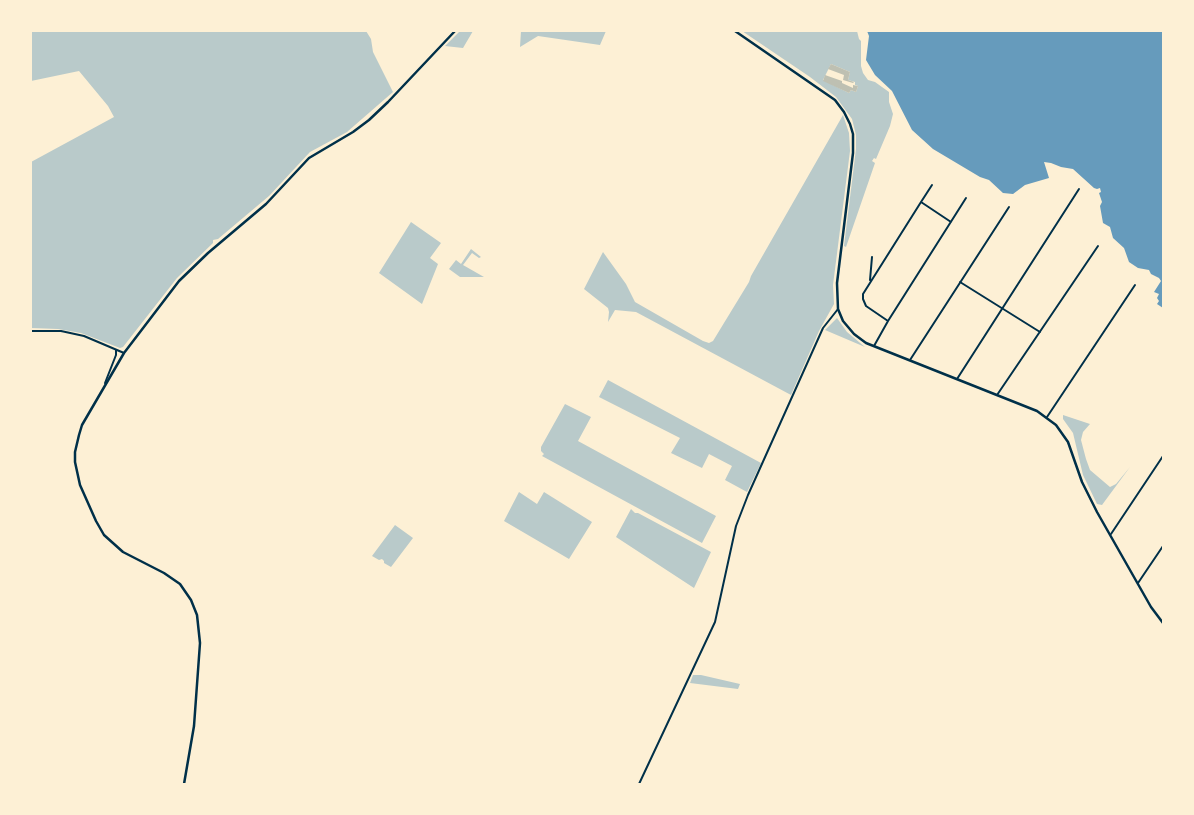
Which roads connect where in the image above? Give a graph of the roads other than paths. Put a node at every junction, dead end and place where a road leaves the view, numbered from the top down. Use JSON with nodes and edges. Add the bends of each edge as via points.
{"nodes":[{"id":1,"x":455,"y":31,"type":"edge"},
{"id":2,"x":735,"y":31,"type":"edge"},
{"id":3,"x":932,"y":185,"type":"dead end"},
{"id":4,"x":1079,"y":189,"type":"dead end"},
{"id":5,"x":966,"y":198,"type":"dead end"},
{"id":6,"x":921,"y":202,"type":"junction"},
{"id":7,"x":1009,"y":207,"type":"dead end"},
{"id":8,"x":952,"y":222,"type":"junction"},
{"id":9,"x":1098,"y":246,"type":"dead end"},
{"id":10,"x":872,"y":258,"type":"dead end"},
{"id":11,"x":870,"y":282,"type":"junction"},
{"id":12,"x":960,"y":282,"type":"junction"},
{"id":13,"x":1135,"y":285,"type":"dead end"},
{"id":14,"x":1002,"y":309,"type":"junction"},
{"id":15,"x":838,"y":310,"type":"junction"},
{"id":16,"x":888,"y":321,"type":"junction"},
{"id":17,"x":31,"y":331,"type":"edge"},
{"id":18,"x":1040,"y":332,"type":"junction"},
{"id":19,"x":874,"y":346,"type":"junction"},
{"id":20,"x":116,"y":350,"type":"junction"},
{"id":21,"x":124,"y":353,"type":"junction"},
{"id":22,"x":910,"y":360,"type":"junction"},
{"id":23,"x":957,"y":379,"type":"junction"},
{"id":24,"x":104,"y":386,"type":"junction"},
{"id":25,"x":997,"y":395,"type":"junction"},
{"id":26,"x":1047,"y":416,"type":"junction"},
{"id":27,"x":1163,"y":456,"type":"edge"},
{"id":28,"x":1110,"y":534,"type":"junction"},
{"id":29,"x":1163,"y":546,"type":"edge"},
{"id":30,"x":1138,"y":583,"type":"junction"},
{"id":31,"x":1163,"y":623,"type":"edge"},
{"id":32,"x":184,"y":784,"type":"edge"},
{"id":33,"x":639,"y":784,"type":"edge"}],
"edges":[{"from":1,"to":21,"type":"street","via":[[369,120],[309,158],[266,204],[196,264]]},
{"from":2,"to":15,"type":"street","via":[[835,100],[850,124],[853,153],[840,251]]},
{"from":3,"to":6,"type":"street"},
{"from":4,"to":14,"type":"street"},
{"from":5,"to":8,"type":"street"},
{"from":6,"to":8,"type":"street"},
{"from":6,"to":11,"type":"street"},
{"from":7,"to":12,"type":"street"},
{"from":8,"to":16,"type":"street"},
{"from":9,"to":18,"type":"street"},
{"from":10,"to":11,"type":"street"},
{"from":11,"to":16,"type":"street","via":[[863,294],[864,303]]},
{"from":12,"to":14,"type":"street"},
{"from":12,"to":22,"type":"street"},
{"from":13,"to":26,"type":"street"},
{"from":14,"to":18,"type":"street"},
{"from":14,"to":23,"type":"street"},
{"from":15,"to":19,"type":"street","via":[[854,334]]},
{"from":15,"to":33,"type":"street","via":[[823,328],[748,495],[736,526],[715,622]]},
{"from":16,"to":19,"type":"street"},
{"from":17,"to":20,"type":"street","via":[[84,336]]},
{"from":18,"to":25,"type":"street"},
{"from":19,"to":22,"type":"street"},
{"from":20,"to":21,"type":"street"},
{"from":20,"to":24,"type":"street"},
{"from":21,"to":24,"type":"street"},
{"from":22,"to":23,"type":"street"},
{"from":23,"to":25,"type":"street"},
{"from":24,"to":32,"type":"street","via":[[82,425],[76,444],[75,462],[84,498],[112,544],[180,584],[191,600],[199,624],[194,726]]},
{"from":25,"to":26,"type":"street"},
{"from":26,"to":28,"type":"street","via":[[1068,442],[1082,482]]},
{"from":27,"to":28,"type":"street"},
{"from":28,"to":30,"type":"street"},
{"from":29,"to":30,"type":"street"},
{"from":30,"to":31,"type":"street"}]}
